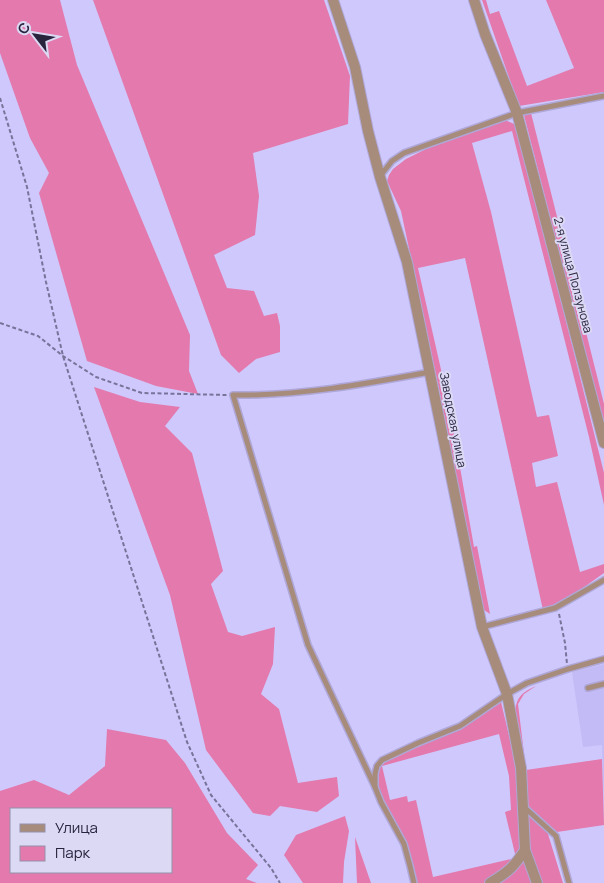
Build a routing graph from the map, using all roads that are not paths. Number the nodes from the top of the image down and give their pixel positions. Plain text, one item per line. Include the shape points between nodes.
1 (333, 0) edge
2 (474, 0) edge
3 (604, 96) edge
4 (517, 113) junction
5 (380, 176) junction
6 (430, 372) junction
7 (604, 442) edge
8 (604, 580) edge
9 (482, 627) junction
10 (604, 659) edge
11 (604, 684) edge
12 (588, 688) dead end
13 (507, 694) junction
14 (375, 787) junction
15 (523, 806) junction
16 (525, 850) junction
17 (414, 883) edge
18 (490, 883) edge
19 (537, 883) edge
20 (569, 883) edge

1 - 5 street, Заводская улица via 355,67
2 - 4 street, 2-я улица Ползунова
3 - 4 lane
4 - 5 lane via 404,153 392,161
4 - 7 street, 2-я улица Ползунова
5 - 6 street, Заводская улица via 407,262
6 - 9 street, Заводская улица
6 - 14 lane via 312,390 259,396 233,395 308,645
8 - 9 lane via 557,607
9 - 13 street, Заводская улица
10 - 13 lane via 527,683
11 - 12 lane
13 - 14 lane via 460,726 382,760 377,766
13 - 15 street, Заводская улица via 521,768
14 - 17 lane via 404,844
15 - 16 street, Заводская улица
15 - 20 lane via 556,836
16 - 18 street via 508,872
16 - 19 street, Заводская улица

